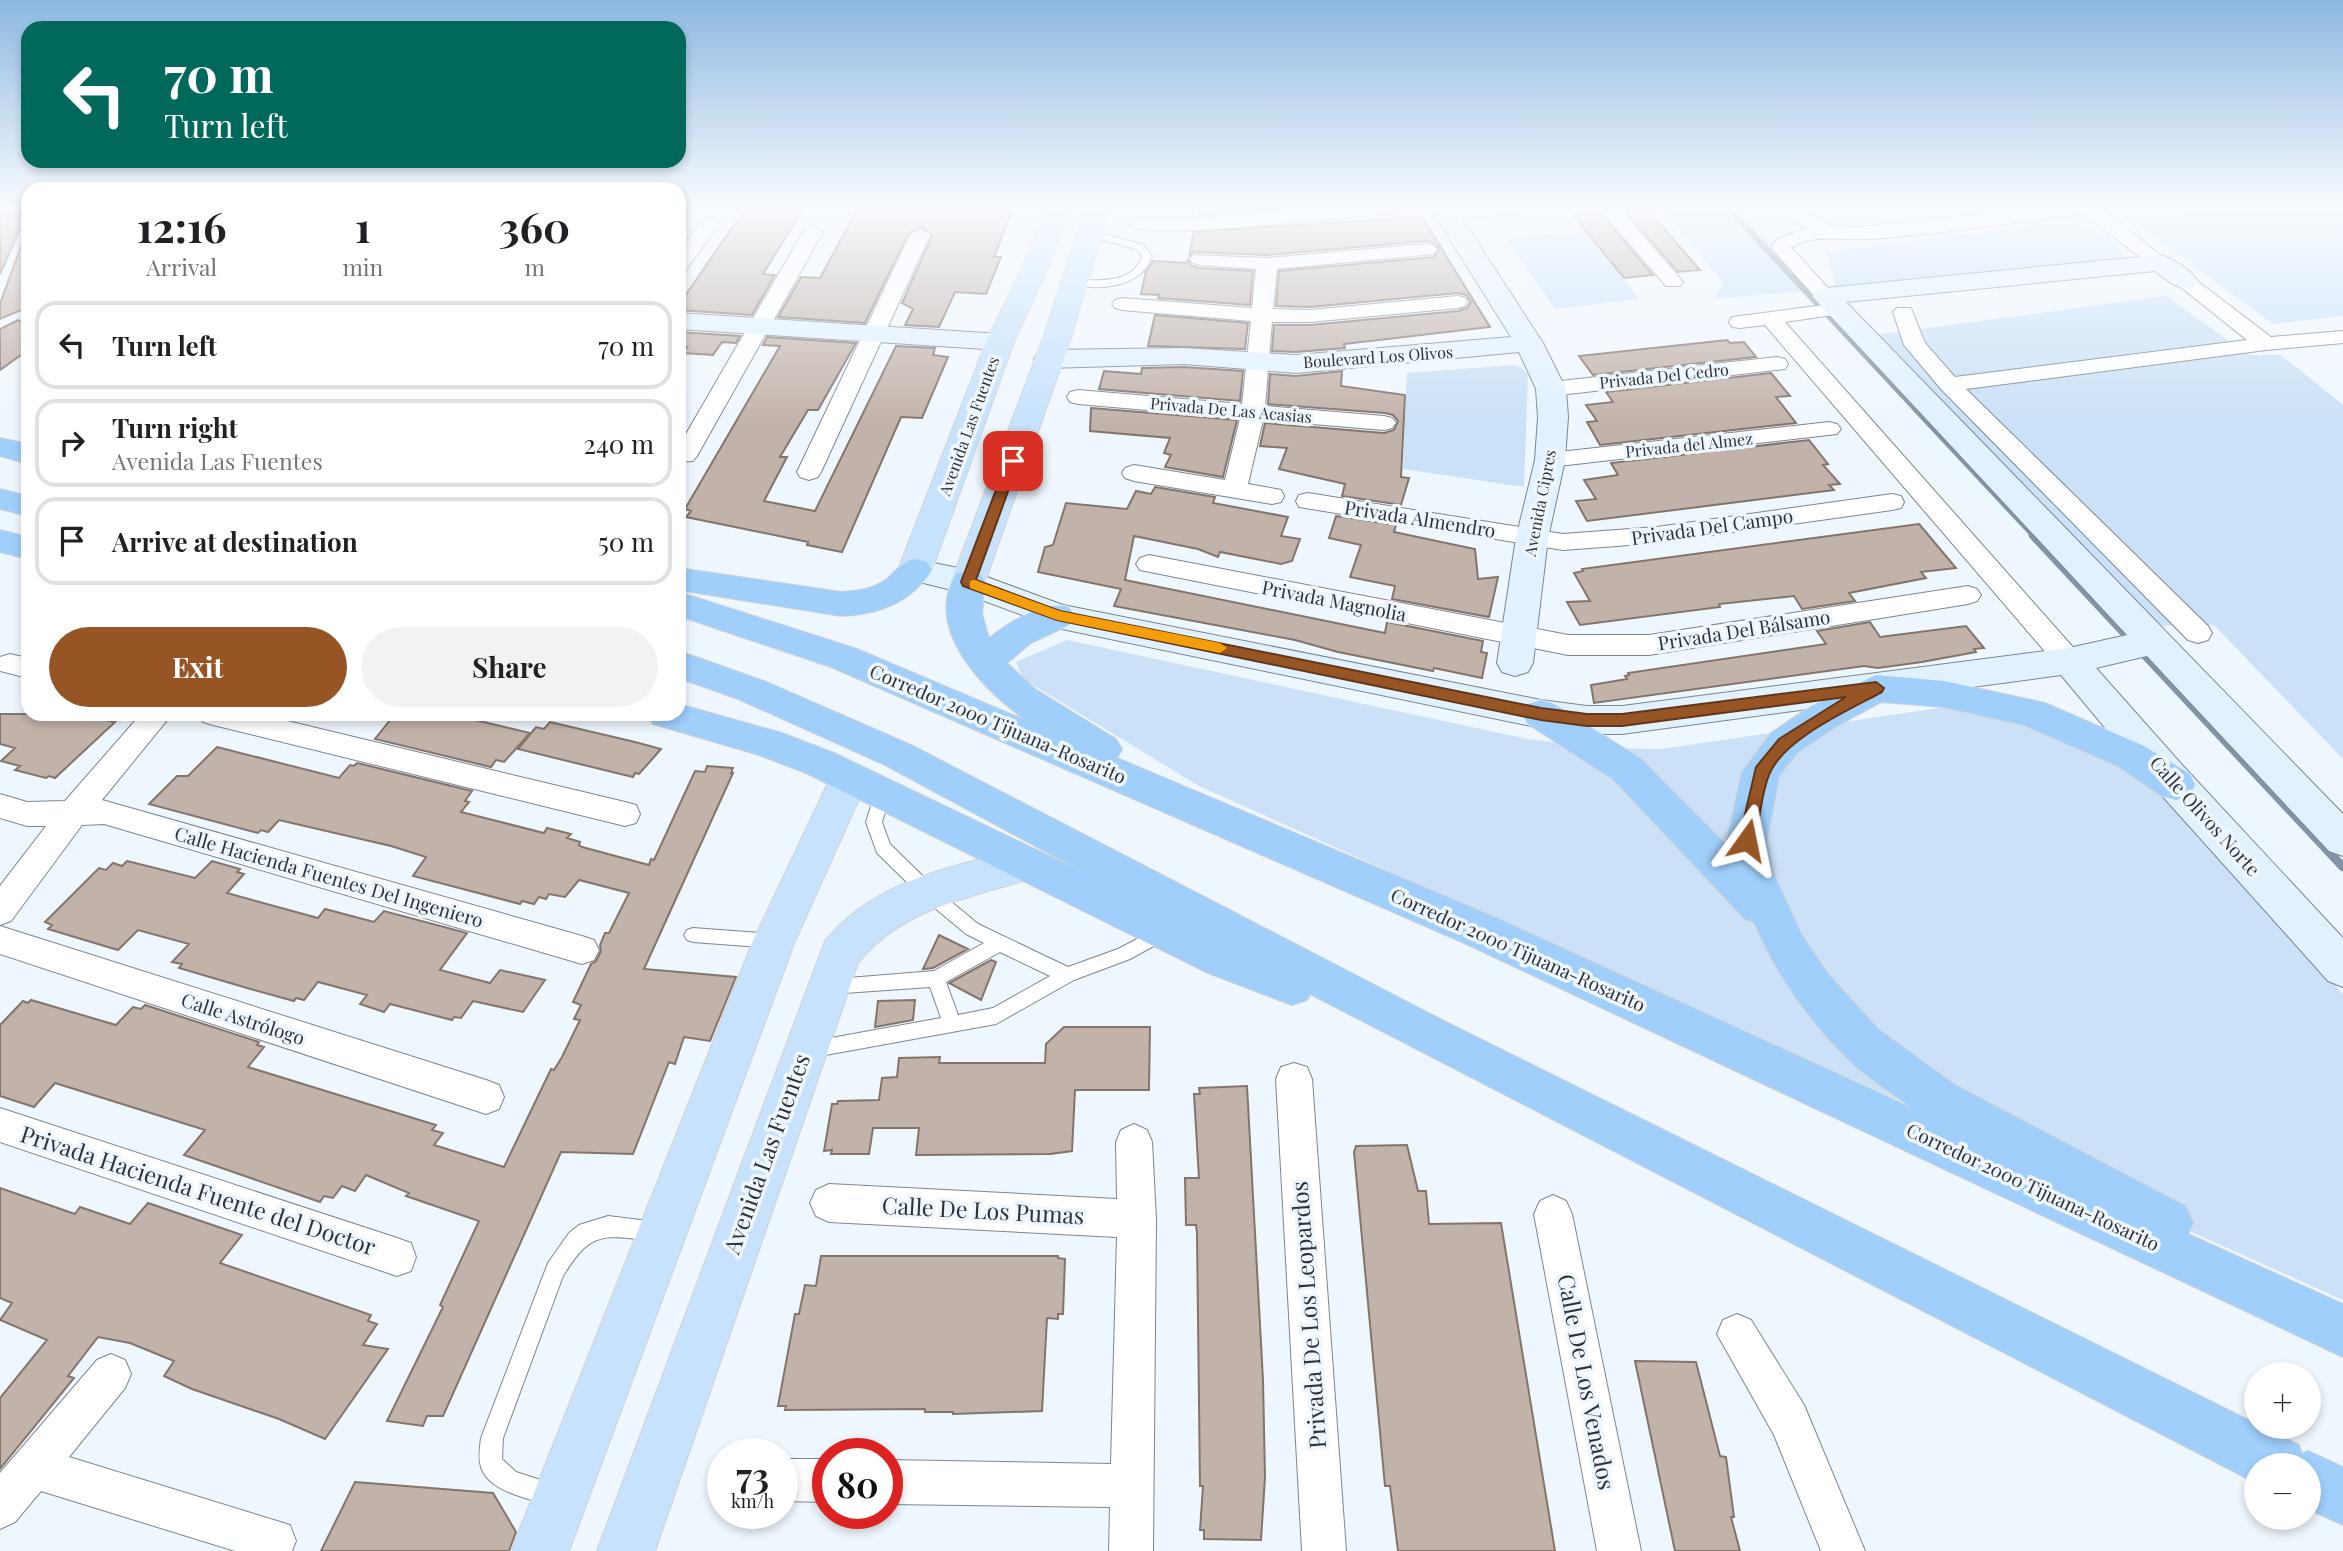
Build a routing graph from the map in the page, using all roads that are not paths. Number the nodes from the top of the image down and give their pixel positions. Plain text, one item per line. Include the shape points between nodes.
1 (786, 278) edge
2 (899, 278) edge
3 (1030, 278) edge
4 (1036, 278) edge
5 (1074, 278) edge
6 (1127, 278) edge
7 (1265, 278) edge
8 (1487, 278) edge
9 (1670, 278) edge
10 (1808, 278) edge
11 (2051, 278) edge
12 (2181, 278) edge
13 (2185, 281) junction
14 (1673, 282) dead end
15 (1073, 283) junction
16 (1458, 302) dead end
17 (1122, 304) dead end
18 (1835, 309) junction
19 (1904, 312) junction
20 (1261, 316) junction
21 (1778, 317) junction
22 (686, 322) edge
23 (1740, 322) dead end
24 (758, 328) junction
25 (873, 334) junction
26 (2343, 337) edge
27 (1000, 342) junction
28 (1529, 343) junction
29 (2266, 344) junction
30 (1046, 349) junction
31 (1258, 360) junction
32 (1777, 364) dead end
33 (1949, 384) junction
34 (1551, 389) junction
35 (1078, 397) dead end
36 (1253, 413) junction
37 (1384, 423) dead end
38 (1829, 429) dead end
39 (0, 447) edge
40 (962, 448) junction
41 (21, 452) edge
42 (686, 454) edge
43 (1550, 460) junction
44 (809, 472) dead end
45 (1134, 473) dead end
46 (1235, 489) junction
47 (1272, 496) dead end
48 (0, 499) edge
49 (1308, 501) dead end
50 (1892, 502) dead end
51 (21, 504) edge
52 (1532, 538) junction
53 (0, 541) edge
54 (21, 546) edge
55 (1149, 564) dead end
56 (915, 570) junction
57 (686, 580) edge
58 (968, 582) junction
59 (1968, 595) dead end
60 (686, 606) edge
61 (1057, 615) junction
62 (2149, 644) junction
63 (1517, 650) junction
64 (2082, 659) junction
65 (986, 663) junction
66 (686, 667) edge
67 (1876, 688) junction
68 (1541, 714) junction
69 (686, 720) edge
70 (152, 721) edge
71 (242, 721) edge
72 (2176, 785) junction
73 (866, 786) junction
74 (0, 806) edge
75 (1200, 811) junction
76 (74, 812) junction
77 (625, 814) dead end
78 (2343, 839) edge
79 (1024, 864) junction
80 (929, 894) junction
81 (0, 911) edge
82 (1773, 922) junction
83 (1164, 932) junction
84 (692, 935) dead end
85 (0, 940) edge
86 (774, 941) junction
87 (1000, 943) junction
88 (582, 950) dead end
89 (2343, 968) edge
90 (1068, 975) junction
91 (936, 979) junction
92 (827, 986) junction
93 (953, 1026) junction
94 (1430, 1036) junction
95 (804, 1051) junction
96 (1294, 1079) dead end
97 (486, 1097) dead end
98 (0, 1125) edge
99 (1134, 1142) dead end
100 (829, 1203) dead end
101 (1553, 1214) dead end
102 (1137, 1219) junction
103 (660, 1233) junction
104 (397, 1257) dead end
105 (2343, 1317) edge
106 (2343, 1331) edge
107 (1737, 1334) dead end
108 (111, 1374) dead end
109 (2255, 1453) edge
110 (32, 1467) junction
111 (903, 1482) edge
112 (1132, 1486) junction
113 (2321, 1486) edge
114 (560, 1497) junction
115 (2343, 1497) edge
116 (0, 1507) edge
117 (274, 1541) dead end
118 (540, 1551) edge
119 (626, 1551) edge
120 (1131, 1551) edge
121 (1324, 1551) edge
122 (1619, 1551) edge
123 (1843, 1551) edge

1 - 24 street
2 - 25 street
3 - 27 main road, Avenida Las Fuentes
4 - 30 main road via 1037,323 1032,343
5 - 15 main road
6 - 15 lane
7 - 20 street
8 - 28 street, Avenida Cipres
9 - 14 street
10 - 18 street
11 - 18 street
12 - 13 street
13 - 19 street
13 - 29 street
15 - 30 main road
16 - 20 street
17 - 20 street
18 - 19 street
18 - 21 street
18 - 62 street
19 - 33 street via 1915,345
20 - 31 street
21 - 23 street
21 - 64 street
22 - 24 street
24 - 25 street
24 - 42 street
25 - 27 street
25 - 44 street
26 - 29 street
27 - 40 main road, Avenida Las Fuentes
28 - 31 street, Boulevard Los Olivos via 1345,362
28 - 34 street, Avenida Cipres
29 - 33 street
30 - 31 street, Boulevard Los Olivos
30 - 40 main road
30 - 58 main road
31 - 36 street
32 - 34 street, Privada Del Cedro
33 - 62 street via 2198,633
34 - 43 street, Avenida Cipres
35 - 36 street, Privada De Las Acasias
36 - 37 street, Privada De Las Acasias
36 - 46 street
38 - 43 street, Privada del Almez
39 - 41 highway
40 - 56 main road, Avenida Las Fuentes
43 - 52 street, Avenida Cipres
45 - 46 street
46 - 47 street
48 - 51 highway
49 - 52 street, Privada Almendro
50 - 52 street, Privada Del Campo via 1606,541
52 - 63 street, Avenida Cipres
53 - 54 highway
55 - 63 street, Privada Magnolia
56 - 57 highway via 888,596 863,604
56 - 58 street
58 - 61 street
58 - 65 highway via 966,624
59 - 63 street, Privada Del Bálsamo via 1649,645
60 - 75 highway, Corredor 2000 Tijuana-Rosarito via 844,658
61 - 65 highway via 1004,643
61 - 68 street
62 - 64 street
62 - 78 street
64 - 67 street
64 - 72 street, Calle Olivos Norte
65 - 75 highway via 1021,697
66 - 94 highway via 898,755
67 - 68 street via 1622,720
67 - 72 highway via 1944,694 2032,713 2131,756
67 - 82 highway via 1784,743 1761,772 1747,840 1752,870
68 - 82 highway via 1627,769
69 - 73 highway via 769,743
70 - 76 street
71 - 77 street
72 - 89 street, Calle Olivos Norte
73 - 79 highway
73 - 80 lane via 883,848
73 - 86 main road
74 - 76 street, Calle Hacienda Fuentes Del Ingeniero via 27,814
75 - 106 highway, Corredor 2000 Tijuana-Rosarito via 1479,930
76 - 81 street
76 - 88 street, Calle Hacienda Fuentes Del Ingeniero via 104,812
79 - 80 main road, Avenida Las Fuentes
79 - 83 highway
80 - 87 lane via 972,929
80 - 92 main road, Avenida Las Fuentes via 876,917 856,934 840,954
82 - 105 highway via 1832,1011 1862,1043 1939,1100
83 - 90 lane via 1124,954
83 - 94 highway via 1223,960
84 - 86 lane
85 - 97 street, Calle Astrólogo
86 - 103 main road
87 - 90 lane
87 - 91 lane
90 - 93 lane via 996,1016
91 - 92 lane
91 - 93 lane
92 - 95 main road, Avenida Las Fuentes
93 - 95 lane
94 - 109 highway
95 - 119 main road, Avenida Las Fuentes
96 - 121 street, Privada De Los Leopardos
98 - 104 street, Privada Hacienda Fuente del Doctor
99 - 102 street
100 - 102 street, Calle De Los Pumas
101 - 122 street, Calle De Los Venados
102 - 112 street
103 - 114 main road
103 - 114 lane via 614,1225 588,1230 569,1244 540,1308 492,1438 491,1464 509,1481
107 - 123 street via 1789,1420
108 - 110 street
110 - 116 street
110 - 117 street
111 - 112 street
112 - 120 street
113 - 115 highway
114 - 118 main road

